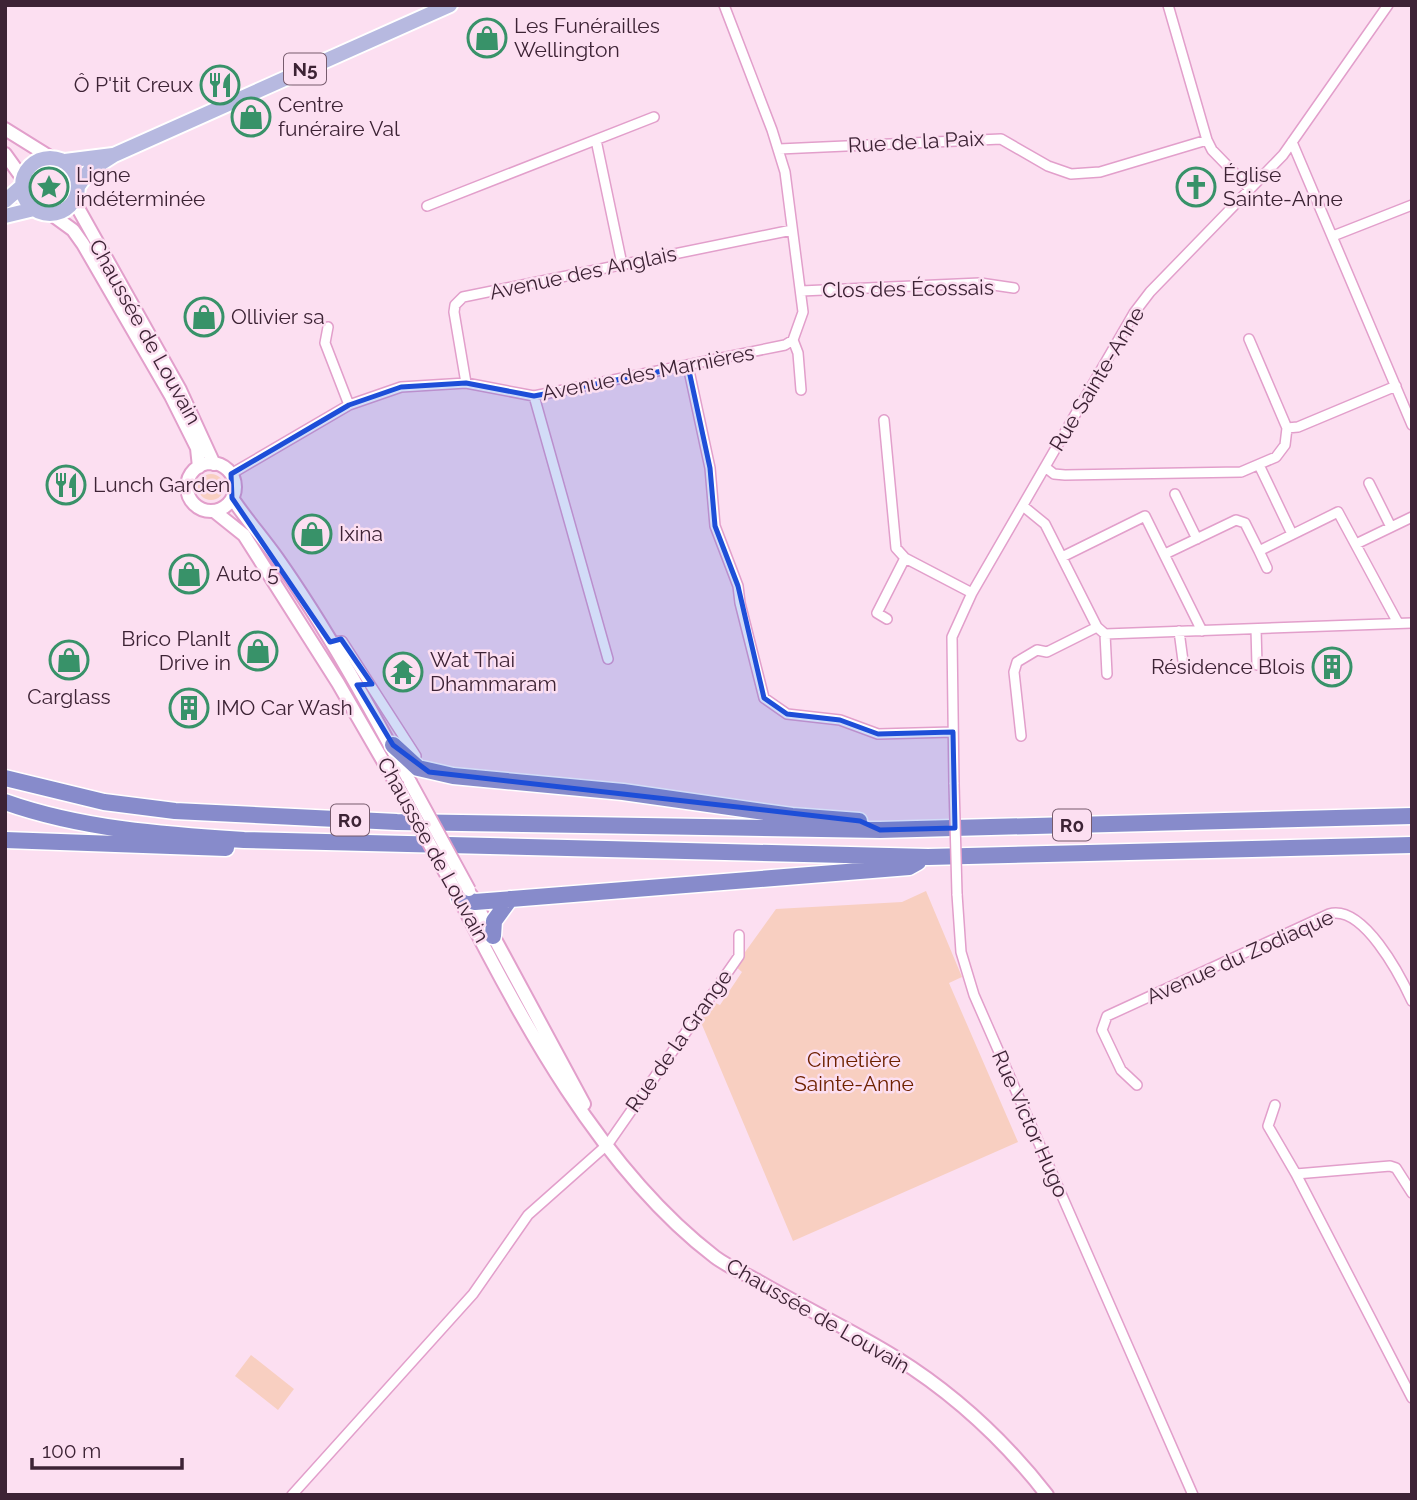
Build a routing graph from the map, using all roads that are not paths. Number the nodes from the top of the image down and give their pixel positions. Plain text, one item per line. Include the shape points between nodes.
1 (450, 5) edge
2 (724, 5) edge
3 (1168, 5) edge
4 (1388, 5) edge
5 (654, 117) dead end
6 (5, 129) edge
7 (596, 140) junction
8 (1207, 140) junction
9 (1292, 142) junction
10 (779, 149) junction
11 (5, 154) edge
12 (114, 155) junction
13 (57, 159) junction
14 (22, 183) junction
15 (79, 185) junction
16 (1250, 189) junction
17 (5, 201) edge
18 (74, 201) junction
19 (1412, 205) edge
20 (426, 206) dead end
21 (34, 209) junction
22 (51, 214) junction
23 (5, 216) edge
24 (792, 230) junction
25 (1333, 236) junction
26 (622, 264) junction
27 (1014, 288) dead end
28 (801, 291) junction
29 (328, 327) dead end
30 (1249, 339) dead end
31 (793, 340) junction
32 (688, 366) junction
33 (466, 383) junction
34 (1395, 386) junction
35 (801, 390) dead end
36 (1412, 391) edge
37 (534, 396) junction
38 (1400, 397) junction
39 (349, 405) junction
40 (884, 420) dead end
41 (1412, 425) edge
42 (1287, 428) junction
43 (214, 464) junction
44 (1259, 465) junction
45 (199, 467) junction
46 (1045, 467) junction
47 (231, 474) junction
48 (1369, 483) dead end
49 (1175, 494) dead end
50 (232, 498) junction
51 (1023, 506) junction
52 (215, 511) junction
53 (1412, 517) edge
54 (1391, 527) junction
55 (1292, 534) junction
56 (1197, 539) junction
57 (1356, 544) junction
58 (1259, 551) junction
59 (1165, 554) junction
60 (1062, 557) junction
61 (905, 558) junction
62 (1267, 568) dead end
63 (268, 572) junction
64 (971, 593) junction
65 (309, 608) junction
66 (887, 619) dead end
67 (1412, 622) edge
68 (1398, 623) junction
69 (1097, 627) junction
70 (1256, 629) junction
71 (1179, 631) junction
72 (1202, 631) junction
73 (1105, 634) junction
74 (330, 642) junction
75 (608, 659) dead end
76 (1183, 661) dead end
77 (1258, 664) dead end
78 (1107, 674) dead end
79 (338, 683) junction
80 (372, 684) junction
81 (357, 685) junction
82 (953, 732) junction
83 (1021, 736) dead end
84 (393, 745) junction
85 (416, 756) dead end
86 (5, 778) edge
87 (403, 783) junction
88 (5, 802) edge
89 (1412, 816) edge
90 (880, 830) junction
91 (5, 840) edge
92 (243, 841) junction
93 (1412, 845) edge
94 (928, 857) junction
95 (464, 895) junction
96 (510, 899) junction
97 (739, 935) dead end
98 (494, 936) junction
99 (1412, 1001) edge
100 (1137, 1085) dead end
101 (1275, 1105) dead end
102 (597, 1129) junction
103 (608, 1144) junction
104 (1296, 1174) junction
105 (1412, 1194) edge
106 (1412, 1398) edge
107 (292, 1495) edge
108 (1047, 1495) edge
109 (1193, 1495) edge

1 - 12 main road, N5
2 - 10 street
3 - 8 street
4 - 9 street, Rue Sainte-Anne
5 - 7 street
6 - 13 main road
7 - 20 street
7 - 26 street
8 - 10 street, Rue de la Paix via 1100,172 1071,174 1001,139
8 - 16 street
9 - 16 street, Rue Sainte-Anne
9 - 25 street
10 - 24 street
11 - 14 main road
12 - 13 main road, N5
12 - 15 main road, N5
13 - 14 main road via 31,165
13 - 15 main road via 72,167
14 - 17 main road
14 - 21 main road via 27,203
15 - 18 main road, N5
16 - 46 street, Rue Sainte-Anne via 1134,313
18 - 22 main road via 60,213
18 - 43 main road, Chaussée de Louvain via 186,401
19 - 25 street
21 - 22 main road
21 - 23 main road
22 - 45 main road, Chaussée de Louvain via 65,222 83,244 171,396 197,447
24 - 26 street, Avenue des Anglais
24 - 28 street
25 - 34 street
26 - 33 street, Avenue des Anglais via 458,300 454,312
27 - 28 street, Clos des Écossais via 980,284
28 - 31 street via 801,323
29 - 39 street via 325,343
30 - 42 street
31 - 32 street, Avenue des Marnières
31 - 35 street
32 - 37 street, Avenue des Marnières
32 - 82 street via 710,468 715,526 738,586 764,698 787,714 840,720 878,734
33 - 37 street, Avenue des Marnières
33 - 39 street, Avenue des Marnières via 410,385
34 - 38 street
34 - 42 street
36 - 38 street
37 - 75 street
38 - 41 street
39 - 47 street, Avenue des Marnières
40 - 61 street via 896,548
42 - 44 street via 1282,452
43 - 45 main road
43 - 47 main road
44 - 46 street via 1241,471 1135,475 1054,474
44 - 55 street
45 - 52 main road via 188,481 188,495 201,509
46 - 51 street, Rue Sainte-Anne
47 - 50 main road
48 - 54 street
49 - 56 street
50 - 52 main road
50 - 65 main road, Chaussée de Louvain
51 - 60 street via 1040,516
51 - 64 street, Rue Sainte-Anne
52 - 63 main road, Chaussée de Louvain via 242,532
53 - 54 street
54 - 57 street
55 - 57 street via 1338,512
55 - 58 street
56 - 58 street via 1241,520
56 - 59 street
57 - 68 street
58 - 62 street
59 - 60 street via 1145,516
59 - 72 street
60 - 69 street
61 - 64 street
61 - 66 street via 877,613
63 - 65 main road, Chaussée de Louvain via 282,583 299,610 305,613
63 - 79 main road, Chaussée de Louvain
64 - 82 street, Rue Sainte-Anne via 952,637
65 - 74 main road, Chaussée de Louvain
67 - 68 street
68 - 70 street
69 - 73 street
69 - 83 street via 1017,662 1014,672
70 - 72 street
70 - 77 street
71 - 72 street
71 - 73 street
71 - 76 street
73 - 78 street
74 - 80 street via 342,642
74 - 81 main road, Chaussée de Louvain
79 - 81 street
79 - 87 main road, Chaussée de Louvain
80 - 81 street
80 - 85 street
81 - 84 main road, Chaussée de Louvain
82 - 109 street, Rue Victor Hugo, bridge via 961,952 974,995
84 - 87 main road, Chaussée de Louvain
84 - 90 highway via 418,768 453,776 860,821
86 - 90 highway, R0 via 104,802 229,815
87 - 95 main road, Chaussée de Louvain, bridge
88 - 92 highway, R0 via 94,825
89 - 90 highway, R0
91 - 92 highway via 223,849
92 - 94 highway, R0
93 - 94 highway, R0
94 - 96 highway via 909,867
95 - 96 highway
95 - 98 main road, Chaussée de Louvain
95 - 102 main road, Chaussée de Louvain via 563,1086
96 - 98 highway via 496,918
97 - 103 street, Rue de la Grange via 738,956
98 - 102 main road, Chaussée de Louvain
99 - 100 street, Avenue du Zodiaque via 1388,953 1338,911 1107,1016 1102,1030 1121,1070
101 - 104 street via 1268,1126
102 - 103 main road, Chaussée de Louvain
103 - 107 street, Rue de la Grange via 528,1215 473,1294
103 - 108 main road, Chaussée de Louvain via 674,1220 716,1258 895,1356 944,1391 988,1429
104 - 105 street via 1391,1166
104 - 106 street

